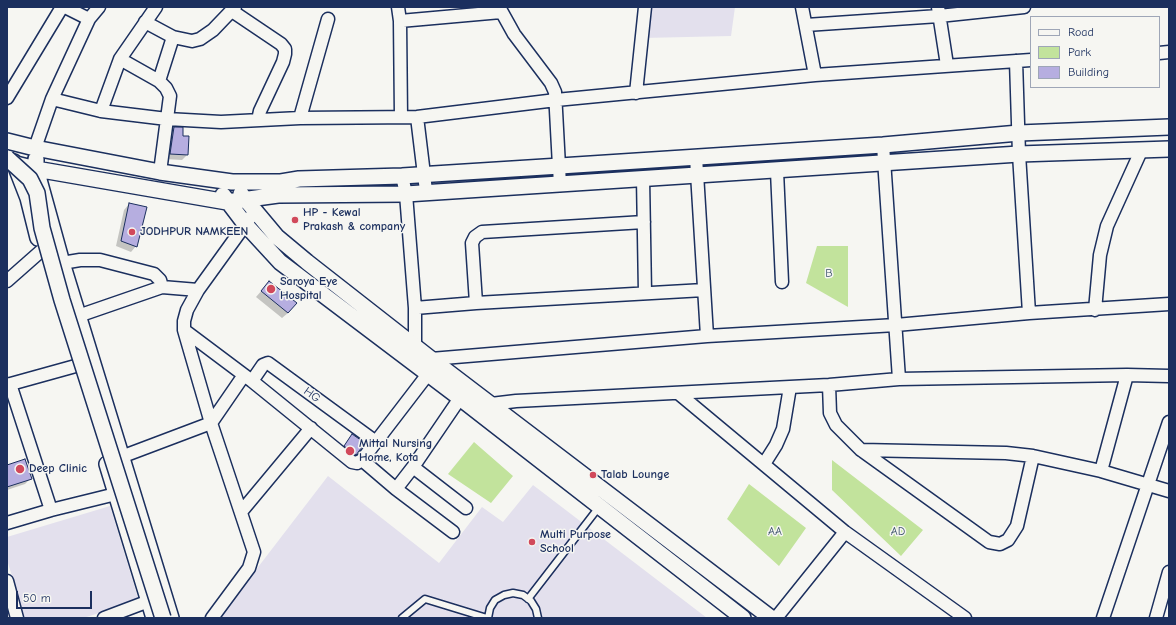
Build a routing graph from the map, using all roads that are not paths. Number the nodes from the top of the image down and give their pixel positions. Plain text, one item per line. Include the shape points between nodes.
1 (62, 7) edge
2 (65, 7) edge
3 (99, 7) edge
4 (156, 7) edge
5 (398, 7) edge
6 (645, 7) edge
7 (802, 7) edge
8 (1024, 7) edge
9 (233, 9) edge
10 (500, 10) edge
11 (938, 11) edge
12 (328, 19) dead end
13 (89, 20) junction
14 (145, 22) junction
15 (400, 22) junction
16 (806, 25) junction
17 (173, 37) junction
18 (120, 59) junction
19 (1030, 60) edge
20 (1016, 61) junction
21 (947, 65) junction
22 (815, 74) junction
23 (159, 81) junction
24 (636, 93) junction
25 (7, 98) edge
26 (52, 99) junction
27 (556, 100) junction
28 (101, 111) junction
29 (401, 117) junction
30 (417, 117) junction
31 (300, 118) junction
32 (167, 119) junction
33 (258, 120) junction
34 (1169, 127) edge
35 (1019, 133) junction
36 (10, 142) edge
37 (883, 145) junction
38 (35, 148) junction
39 (1169, 149) edge
40 (1141, 151) junction
41 (1019, 154) junction
42 (696, 157) junction
43 (9, 161) edge
44 (885, 162) junction
45 (560, 166) junction
46 (36, 169) junction
47 (777, 171) junction
48 (160, 172) junction
49 (425, 174) junction
50 (697, 175) junction
51 (402, 176) junction
52 (643, 178) junction
53 (215, 180) junction
54 (232, 182) junction
55 (560, 184) junction
56 (426, 191) junction
57 (406, 194) junction
58 (245, 200) junction
59 (227, 202) junction
60 (255, 211) junction
61 (644, 222) junction
62 (245, 224) junction
63 (57, 241) junction
64 (41, 251) junction
65 (62, 263) junction
66 (7, 281) edge
67 (782, 282) dead end
68 (162, 287) junction
69 (198, 290) junction
70 (704, 290) junction
71 (645, 293) junction
72 (476, 303) junction
73 (1169, 304) edge
74 (416, 308) junction
75 (1095, 310) junction
76 (1029, 312) junction
77 (78, 316) junction
78 (896, 325) junction
79 (184, 330) junction
80 (706, 336) junction
81 (415, 347) junction
82 (431, 359) junction
83 (93, 361) junction
84 (76, 366) junction
85 (428, 374) junction
86 (1127, 375) junction
87 (1169, 376) edge
88 (248, 378) junction
89 (899, 379) junction
90 (9, 385) edge
91 (829, 385) junction
92 (790, 387) junction
93 (678, 393) junction
94 (460, 398) junction
95 (491, 404) junction
96 (1169, 422) edge
97 (211, 423) junction
98 (310, 428) junction
99 (376, 442) junction
100 (861, 450) junction
101 (1033, 456) junction
102 (123, 457) junction
103 (362, 460) junction
104 (106, 461) junction
105 (764, 464) junction
106 (413, 467) junction
107 (1101, 470) junction
108 (1149, 485) junction
109 (396, 489) junction
110 (131, 490) junction
111 (1169, 491) edge
112 (610, 494) junction
113 (115, 495) junction
114 (600, 507) junction
115 (466, 508) dead end
116 (51, 510) junction
117 (240, 512) junction
118 (7, 523) edge
119 (453, 532) dead end
120 (845, 532) junction
121 (1169, 572) edge
122 (7, 580) edge
123 (528, 599) junction
124 (148, 601) junction
125 (17, 618) edge
126 (104, 618) edge
127 (154, 618) edge
128 (163, 618) edge
129 (171, 618) edge
130 (212, 618) edge
131 (402, 618) edge
132 (487, 618) edge
133 (538, 618) edge
134 (743, 618) edge
135 (771, 618) edge
136 (776, 618) edge
137 (965, 618) edge
138 (1103, 618) edge
139 (1156, 618) edge

1 - 25 street
2 - 13 street
3 - 13 street
4 - 14 street
5 - 15 street
6 - 24 street
7 - 16 street
8 - 11 street
9 - 17 street via 200,39 192,41
9 - 33 street via 285,49 283,62
10 - 15 street
10 - 27 street via 514,34 551,83
11 - 16 street
11 - 21 street
12 - 31 street
13 - 26 street
14 - 17 street
14 - 18 street
15 - 29 street
16 - 22 street
17 - 23 street
18 - 23 street
18 - 28 street
19 - 20 street
20 - 21 street
20 - 35 street
21 - 22 street
22 - 24 street
23 - 32 street via 170,96
24 - 27 street
26 - 28 street
26 - 38 street
27 - 30 street
27 - 45 street
28 - 32 street
29 - 30 street
29 - 31 street
30 - 49 street
31 - 33 street
32 - 33 street via 221,122
32 - 48 street
34 - 35 street
35 - 37 street
35 - 41 street
36 - 38 street
36 - 43 street
37 - 42 street
37 - 44 street
38 - 46 street
38 - 48 street
39 - 40 street
40 - 41 street
40 - 75 street via 1107,226 1100,255
41 - 44 street
41 - 76 street
42 - 45 street
42 - 50 street
43 - 46 street
43 - 64 street via 28,198
43 - 128 street, bridge via 30,179 36,193 42,228 62,300
44 - 47 street
44 - 78 street
45 - 49 street
45 - 55 street
46 - 59 street
46 - 63 street
47 - 50 street
47 - 67 street
48 - 53 street
49 - 51 street
49 - 56 street
50 - 52 street
50 - 70 street
51 - 54 street
51 - 57 street
52 - 55 street
52 - 61 street
53 - 54 street
53 - 59 street
54 - 58 street
55 - 56 street
56 - 57 street
57 - 58 street via 297,194
57 - 74 street
58 - 59 street
58 - 60 street
59 - 62 street
60 - 62 street
60 - 81 street via 277,237
61 - 71 street
61 - 72 street via 482,232 472,243
62 - 69 street
62 - 85 street via 280,262
63 - 64 street
63 - 65 street
64 - 66 street
64 - 84 street
65 - 68 street via 100,260 154,274
65 - 77 street
68 - 69 street
68 - 77 street
69 - 79 street via 187,310
70 - 71 street
70 - 80 street
71 - 72 street
72 - 74 street
73 - 75 street
74 - 81 street
75 - 76 street
76 - 78 street
77 - 83 street
78 - 80 street
78 - 89 street
79 - 88 street
79 - 97 street
80 - 82 street
81 - 82 street
82 - 95 street
83 - 84 street
83 - 102 street
84 - 90 street
84 - 104 street
85 - 94 street
85 - 99 street
86 - 87 street
86 - 89 street
86 - 107 street
88 - 97 street
88 - 98 street
88 - 99 street, HG via 268,363
89 - 91 street
90 - 116 street
91 - 92 street
91 - 100 street via 830,413 836,425
92 - 93 street
92 - 105 street via 783,429
93 - 95 street
93 - 105 street
94 - 106 street
94 - 114 street
95 - 112 street
96 - 108 street
97 - 102 street
97 - 117 street
98 - 103 street via 348,460 357,463
98 - 117 street
99 - 103 street
100 - 101 street via 1006,453
100 - 101 street via 989,542 1000,544 1008,540 1017,526
101 - 107 street
102 - 104 street
102 - 110 street
103 - 109 street
104 - 113 street
105 - 120 street
106 - 109 street
106 - 115 street
107 - 108 street
108 - 111 street
108 - 138 street
109 - 119 street
110 - 113 street
110 - 129 street
112 - 114 lane
112 - 135 street
113 - 116 street
113 - 124 street
114 - 123 lane
114 - 134 street
116 - 118 street
117 - 130 street via 254,552 252,560 249,568
120 - 136 street
120 - 137 street
121 - 139 street
122 - 125 street
123 - 132 lane via 513,593 504,595 495,600
123 - 133 lane via 536,609
124 - 126 street
124 - 127 street
131 - 132 lane via 425,600

